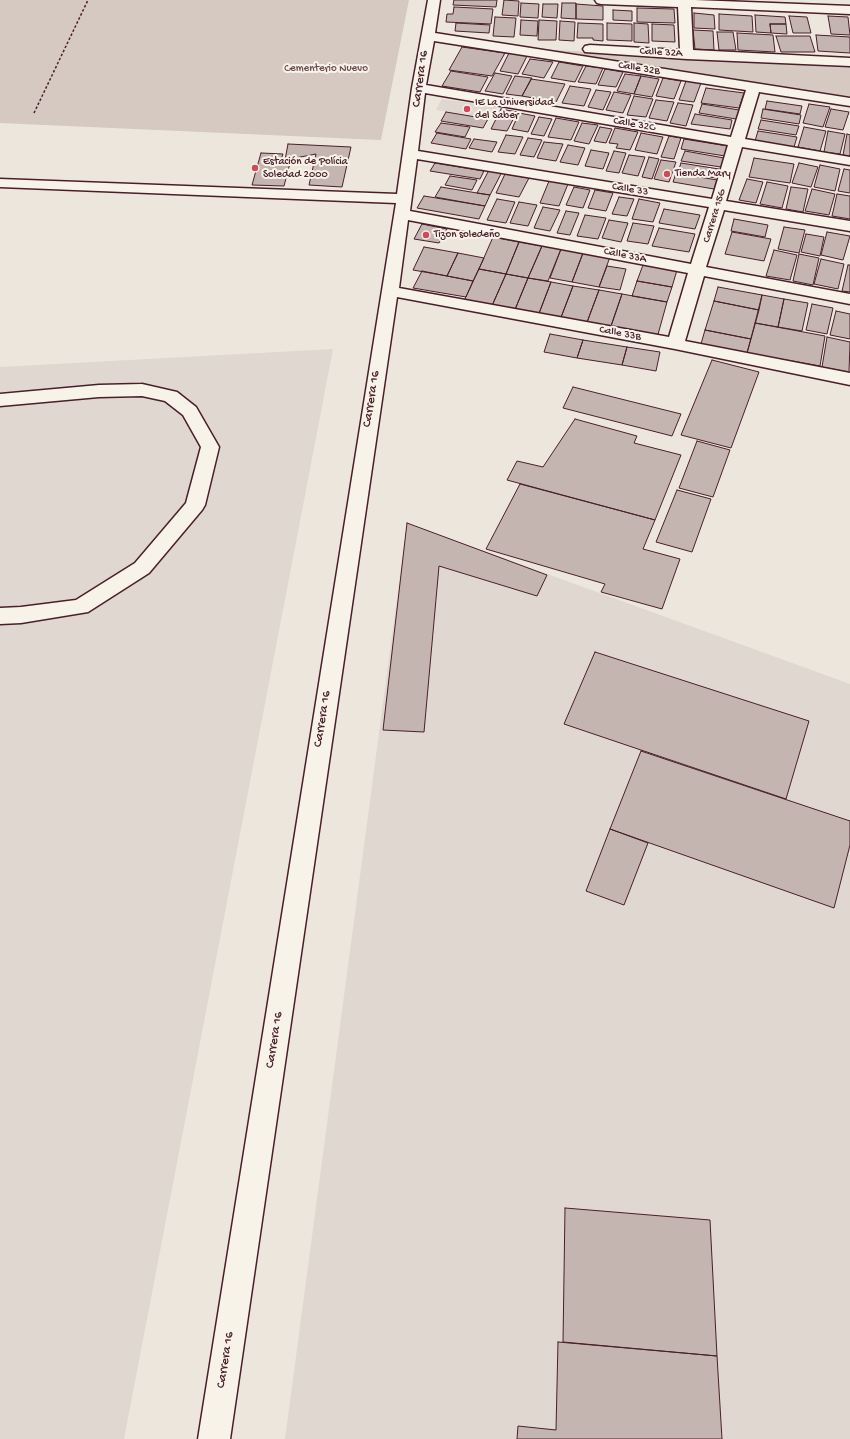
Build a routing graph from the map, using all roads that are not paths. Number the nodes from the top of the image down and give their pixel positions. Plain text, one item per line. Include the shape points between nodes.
1 (434, 0) edge
2 (601, 0) edge
3 (684, 4) junction
4 (850, 10) edge
5 (427, 36) junction
6 (471, 43) junction
7 (687, 54) junction
8 (850, 62) edge
9 (419, 88) junction
10 (753, 88) junction
11 (850, 102) edge
12 (737, 142) junction
13 (410, 154) junction
14 (850, 161) edge
15 (0, 183) edge
16 (718, 204) junction
17 (402, 207) junction
18 (850, 226) edge
19 (698, 270) junction
20 (389, 291) junction
21 (850, 299) edge
22 (674, 344) junction
23 (850, 379) edge
24 (0, 400) edge
25 (0, 616) edge
26 (214, 1439) edge

1 - 5 street, Carrera 16
2 - 3 street
3 - 4 street
3 - 7 street
5 - 6 street, Calle 32B
5 - 9 street, Carrera 16
6 - 7 street, Calle 32A
6 - 10 street, Calle 32B
7 - 8 street, Calle 32A
9 - 12 street, Calle 32C
9 - 13 street, Carrera 16
10 - 11 street, Calle 32B
10 - 12 street, Carrera 15G
12 - 14 street, Calle 32C
12 - 16 street, Carrera 15G
13 - 16 street, Calle 33
13 - 17 street, Carrera 16
15 - 17 street, Calle 33A
16 - 18 street, Calle 33
16 - 19 street, Carrera 15G
17 - 19 street, Calle 33A
17 - 20 street, Carrera 16
19 - 21 street, Calle 33A
19 - 22 street, Carrera 15G
20 - 22 street, Calle 33B
20 - 26 street, Carrera 16
22 - 23 street, Calle 33B
24 - 25 street via 142,390 171,396 190,411 210,447 195,505 142,568 81,607

